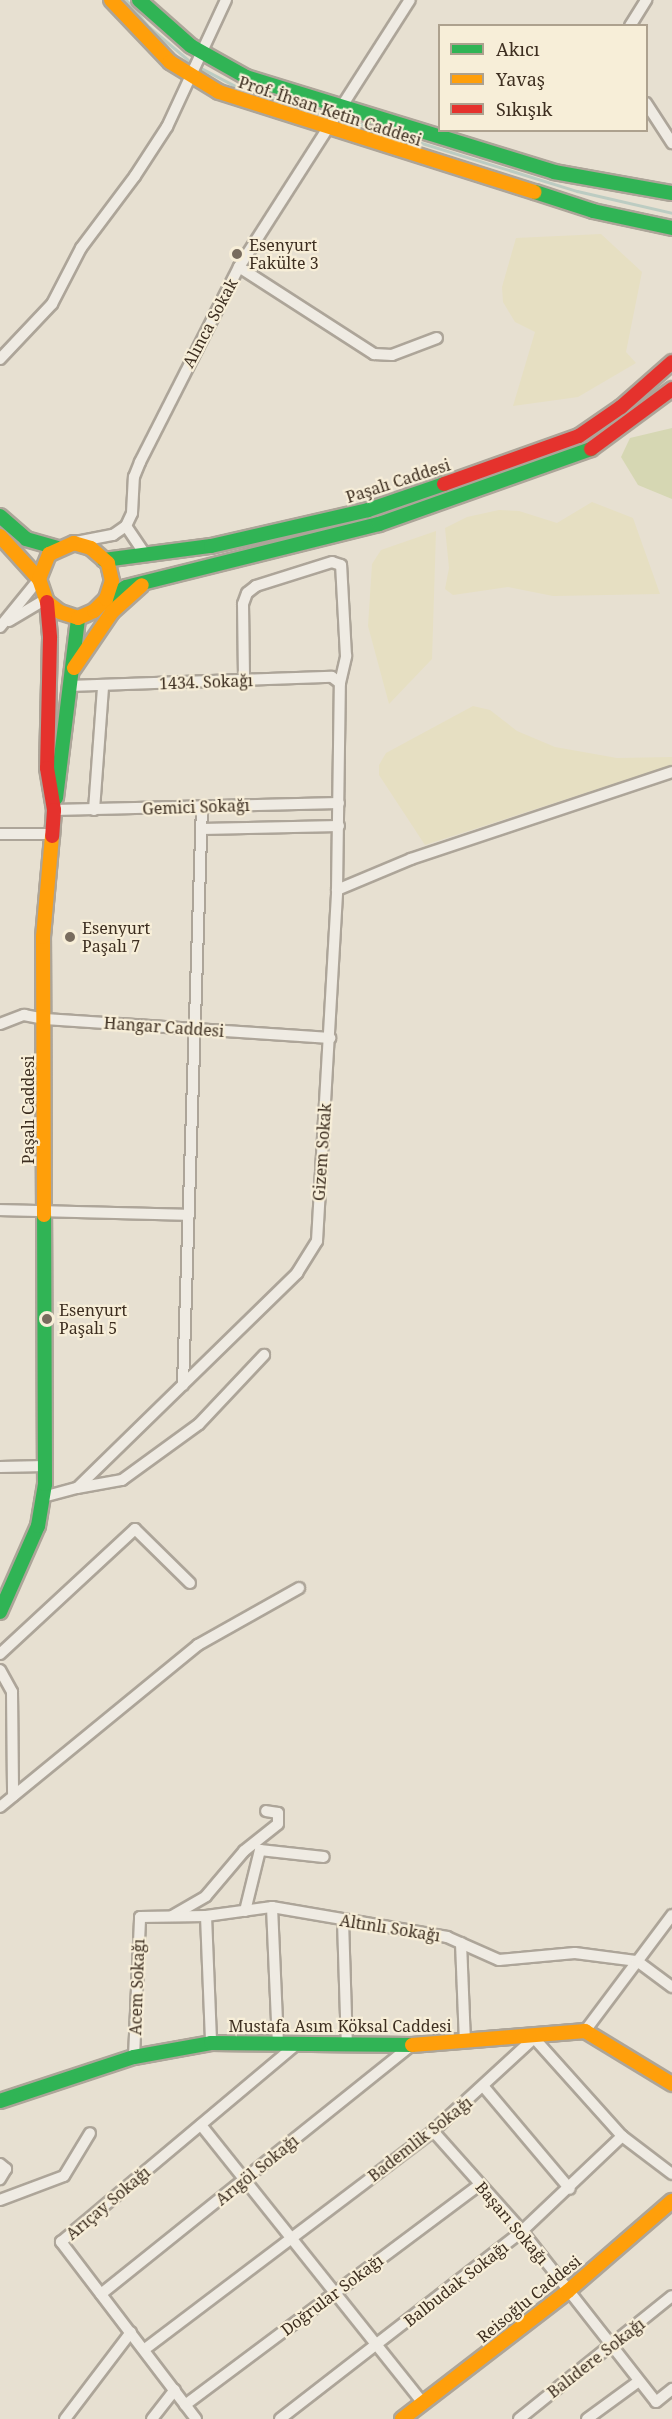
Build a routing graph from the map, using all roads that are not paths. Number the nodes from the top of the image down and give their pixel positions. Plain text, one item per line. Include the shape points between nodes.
1 (111, 0) edge
2 (139, 0) edge
3 (226, 0) edge
4 (410, 0) edge
5 (646, 0) edge
6 (631, 24) edge
7 (200, 51) junction
8 (189, 74) junction
9 (648, 105) edge
10 (340, 107) junction
11 (669, 126) edge
12 (327, 129) junction
13 (672, 143) edge
14 (672, 193) edge
15 (672, 228) edge
16 (239, 267) junction
17 (437, 338) dead end
18 (0, 359) edge
19 (672, 362) edge
20 (672, 389) edge
21 (0, 516) edge
22 (126, 526) junction
23 (0, 536) edge
24 (74, 543) junction
25 (57, 548) junction
26 (146, 556) junction
27 (104, 560) junction
28 (39, 579) junction
29 (145, 582) junction
30 (106, 599) junction
31 (47, 600) junction
32 (78, 618) junction
33 (1, 627) edge
34 (70, 680) junction
35 (244, 680) junction
36 (340, 683) junction
37 (103, 686) junction
38 (672, 772) edge
39 (339, 803) junction
40 (202, 807) junction
41 (54, 810) junction
42 (94, 810) junction
43 (339, 826) junction
44 (202, 829) junction
45 (0, 834) edge
46 (54, 834) junction
47 (337, 890) junction
48 (45, 1020) junction
49 (0, 1024) edge
50 (197, 1029) junction
51 (330, 1038) junction
52 (0, 1209) edge
53 (45, 1210) junction
54 (189, 1215) junction
55 (264, 1355) dead end
56 (183, 1385) junction
57 (46, 1466) junction
58 (0, 1467) edge
59 (77, 1488) junction
60 (43, 1497) junction
61 (190, 1583) dead end
62 (299, 1588) dead end
63 (0, 1612) edge
64 (0, 1654) edge
65 (0, 1670) edge
66 (13, 1796) junction
67 (0, 1807) edge
68 (266, 1811) dead end
69 (324, 1857) dead end
70 (272, 1907) junction
71 (245, 1911) junction
72 (672, 1915) edge
73 (207, 1916) junction
74 (140, 1917) joint
75 (170, 1917) junction
76 (343, 1921) junction
77 (461, 1943) junction
78 (637, 1961) junction
79 (672, 1987) edge
80 (585, 2031) junction
81 (534, 2038) junction
82 (465, 2042) junction
83 (211, 2043) junction
84 (278, 2044) junction
85 (297, 2044) junction
86 (347, 2045) junction
87 (412, 2045) junction
88 (134, 2057) junction
89 (672, 2084) edge
90 (484, 2087) junction
91 (0, 2101) edge
92 (201, 2125) junction
93 (434, 2131) junction
94 (90, 2133) dead end
95 (622, 2136) junction
96 (0, 2164) edge
97 (672, 2174) edge
98 (0, 2179) edge
99 (245, 2180) junction
100 (479, 2185) junction
101 (570, 2189) junction
102 (0, 2200) edge
103 (672, 2201) edge
104 (522, 2231) junction
105 (291, 2238) junction
106 (568, 2291) junction
107 (335, 2293) junction
108 (101, 2294) junction
109 (672, 2296) edge
110 (131, 2332) junction
111 (378, 2346) junction
112 (612, 2348) junction
113 (145, 2349) junction
114 (639, 2381) junction
115 (672, 2389) edge
116 (175, 2390) junction
117 (423, 2403) junction
118 (185, 2405) junction
119 (65, 2419) edge
120 (152, 2419) edge
121 (196, 2419) edge
122 (280, 2419) edge
123 (402, 2419) edge
124 (519, 2419) edge
125 (587, 2419) edge

1 - 8 street, Prof. İhsan Ketin Caddesi via 170,62
2 - 7 street, Prof. İhsan Ketin Caddesi
3 - 7 street
4 - 10 street, Alınca Sokak
5 - 6 street
7 - 8 street
7 - 10 street, Prof. İhsan Ketin Caddesi via 246,77
8 - 12 street, Prof. İhsan Ketin Caddesi via 219,92
8 - 18 street via 167,127 135,177 92,230 52,304
9 - 11 street
10 - 12 street, Alınca Sokak
10 - 14 street, Prof. İhsan Ketin Caddesi via 554,172
11 - 13 street
12 - 15 street, Prof. İhsan Ketin Caddesi via 593,211
12 - 16 street, Alınca Sokak
16 - 17 street via 374,354 392,356
16 - 22 street, Alınca Sokak via 140,462 134,477 132,513
19 - 26 street, Paşalı Caddesi via 621,407 579,436 368,510
20 - 29 street, Paşalı Caddesi via 595,448 379,524
21 - 25 street via 26,539
22 - 24 street via 113,535
22 - 26 street
23 - 28 street
24 - 25 street
24 - 27 street via 91,548
25 - 28 street via 44,562
26 - 27 street, Paşalı Caddesi
27 - 30 street via 112,581
28 - 31 street
28 - 33 street
29 - 30 street, Paşalı Caddesi via 126,587
29 - 34 street via 112,612
30 - 32 street
31 - 32 street
31 - 33 street
31 - 41 street, Paşalı Caddesi via 47,768
32 - 34 street
34 - 37 street, 1434. Sokağı
34 - 41 street
35 - 36 street, 1434. Sokağı via 332,677
35 - 36 street, Gizem Sokak via 243,604 247,593 256,586 332,562 344,571 346,656
35 - 37 street, 1434. Sokağı
36 - 39 street, Gizem Sokak
37 - 42 street
38 - 47 street via 411,858
39 - 40 street, Gemici Sokağı
39 - 43 street, Gizem Sokak
40 - 42 street, Gemici Sokağı
40 - 44 street
41 - 42 street, Gemici Sokağı
41 - 46 street, Paşalı Caddesi
43 - 44 street
43 - 47 street, Gizem Sokak
44 - 50 street
45 - 46 street
46 - 48 street, Paşalı Caddesi via 43,937
47 - 51 street, Gizem Sokak
48 - 49 street, Hangar Caddesi via 24,1015
48 - 50 street, Hangar Caddesi
48 - 53 street, Paşalı Caddesi
50 - 51 street, Hangar Caddesi
50 - 54 street
51 - 56 street, Gizem Sokak via 316,1241 309,1259
52 - 53 street
53 - 54 street
53 - 57 street, Paşalı Caddesi
54 - 56 street
55 - 59 street via 199,1424 122,1480
56 - 59 street, Gizem Sokak
57 - 58 street
57 - 60 street, Paşalı Caddesi
59 - 60 street, Gizem Sokak
60 - 63 street, Paşalı Caddesi via 38,1526
61 - 64 street via 135,1529
62 - 66 street via 198,1645
65 - 66 street via 12,1692
66 - 67 street
68 - 75 street via 278,1813 278,1824 244,1851 206,1896
69 - 71 street via 260,1850
70 - 71 street, Altınlı Sokağı
70 - 76 street, Altınlı Sokağı
70 - 84 street
71 - 73 street, Altınlı Sokağı
72 - 78 street
73 - 75 street, Altınlı Sokağı
73 - 83 street
74 - 75 street, Altınlı Sokağı
74 - 88 street, Acem Sokağı
76 - 77 street, Altınlı Sokağı via 447,1937
76 - 86 street
77 - 78 street, Altınlı Sokağı via 499,1960 575,1953
77 - 82 street
78 - 79 street
78 - 80 street
80 - 81 street, Mustafa Asım Köksal Caddesi
80 - 89 street
81 - 82 street, Mustafa Asım Köksal Caddesi
81 - 90 street, Bademlik Sokağı
81 - 95 street
82 - 87 street, Mustafa Asım Köksal Caddesi
83 - 84 street, Mustafa Asım Köksal Caddesi
83 - 88 street, Mustafa Asım Köksal Caddesi
84 - 85 street, Mustafa Asım Köksal Caddesi
85 - 86 street, Mustafa Asım Köksal Caddesi
85 - 92 street, Arıçay Sokağı
86 - 87 street, Mustafa Asım Köksal Caddesi
87 - 99 street, Arıgöl Sokağı
88 - 91 street, Mustafa Asım Köksal Caddesi
90 - 93 street, Bademlik Sokağı
90 - 101 street
92 - 99 street
92 - 108 street, Arıçay Sokağı via 61,2242
93 - 100 street, Başarı Sokağı
93 - 105 street, Bademlik Sokağı
94 - 102 street via 64,2176
95 - 97 street
95 - 101 street, Balbudak Sokağı
96 - 98 street via 6,2169
99 - 105 street
99 - 108 street, Arıgöl Sokağı
100 - 104 street, Başarı Sokağı
100 - 107 street, Doğrular Sokağı
101 - 104 street, Balbudak Sokağı
103 - 106 street, Reisoğlu Caddesi
104 - 106 street, Başarı Sokağı
104 - 111 street, Balbudak Sokağı
105 - 107 street
105 - 113 street, Bademlik Sokağı
106 - 112 street, Başarı Sokağı
106 - 117 street, Reisoğlu Caddesi
107 - 111 street
107 - 118 street, Doğrular Sokağı
108 - 110 street, Arıçay Sokağı
109 - 112 street, Balıdere Sokağı
110 - 113 street, Arıçay Sokağı
110 - 119 street
111 - 117 street
111 - 122 street, Balbudak Sokağı
112 - 114 street, Başarı Sokağı
112 - 124 street, Balıdere Sokağı
113 - 116 street, Arıçay Sokağı
114 - 115 street, Başarı Sokağı via 656,2402
114 - 125 street
116 - 118 street, Arıçay Sokağı
116 - 120 street
117 - 123 street, Reisoğlu Caddesi
118 - 121 street, Arıçay Sokağı

